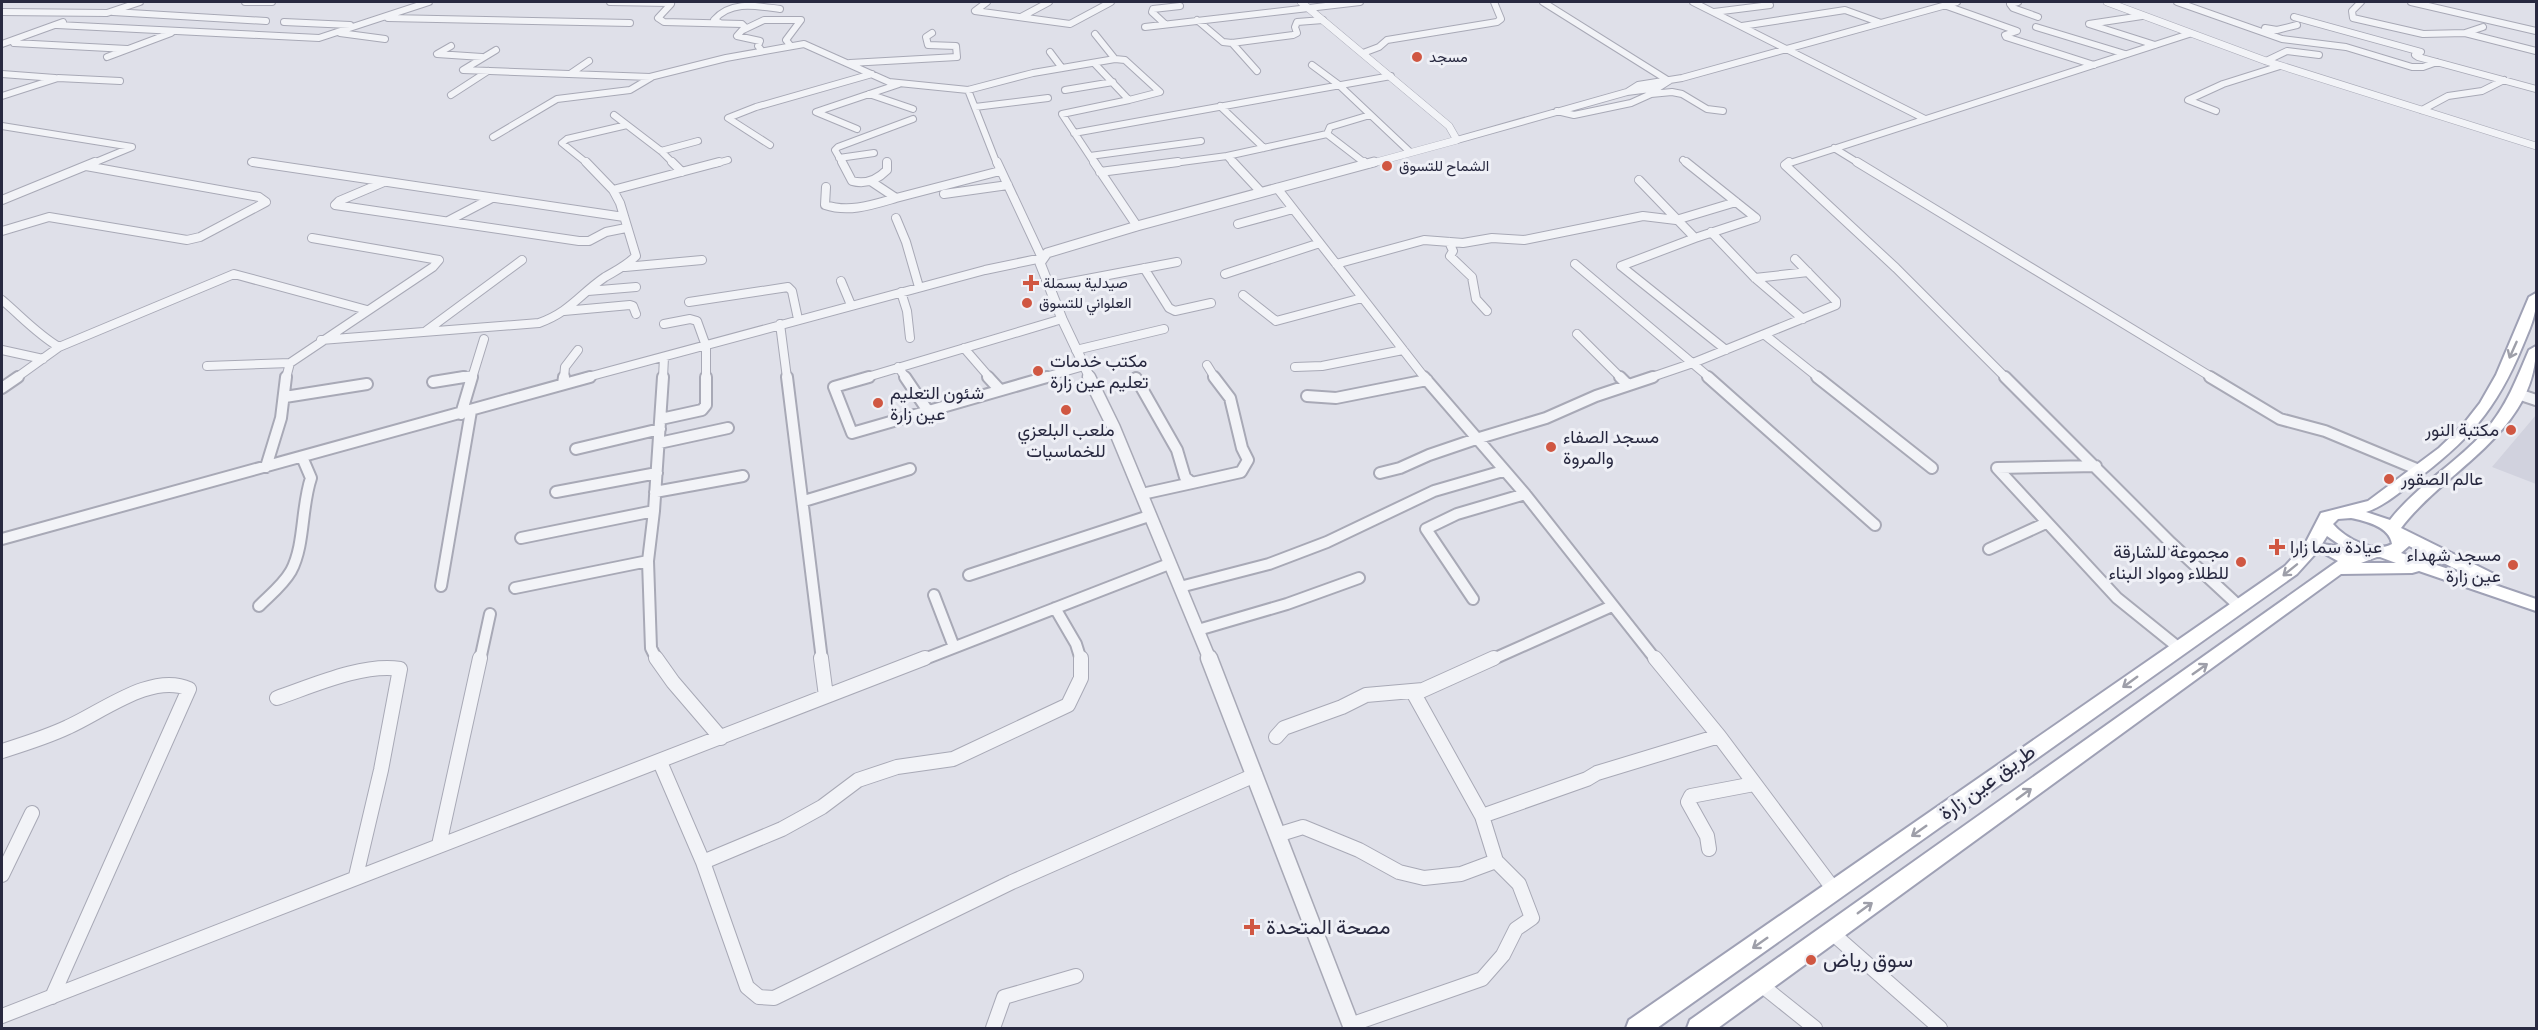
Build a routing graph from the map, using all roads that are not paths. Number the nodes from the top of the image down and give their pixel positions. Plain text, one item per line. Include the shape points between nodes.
1 (140, 2) edge
2 (245, 2) edge
3 (272, 2) edge
4 (429, 2) edge
5 (610, 2) edge
6 (987, 2) edge
7 (1049, 2) edge
8 (1112, 2) edge
9 (1301, 2) edge
10 (1360, 2) edge
11 (1494, 2) edge
12 (1542, 2) edge
13 (1693, 2) edge
14 (1957, 2) edge
15 (2018, 2) edge
16 (2107, 2) edge
17 (2177, 2) edge
18 (2361, 2) edge
19 (2411, 2) edge
20 (1178, 4) edge
21 (1770, 5) dead end
22 (1944, 5) junction
23 (1308, 8) junction
24 (780, 9) dead end
25 (2, 12) edge
26 (113, 12) junction
27 (1714, 12) junction
28 (89, 13) junction
29 (2142, 16) junction
30 (381, 17) junction
31 (1021, 17) junction
32 (2038, 17) dead end
33 (2294, 17) dead end
34 (1195, 20) junction
35 (1323, 20) junction
36 (266, 21) dead end
37 (284, 22) dead end
38 (630, 23) dead end
39 (720, 23) junction
40 (1881, 23) junction
41 (317, 24) junction
42 (1165, 24) junction
43 (57, 25) junction
44 (2297, 25) dead end
45 (355, 26) junction
46 (1741, 26) junction
47 (2244, 26) junction
48 (1145, 27) dead end
49 (2036, 27) dead end
50 (2483, 27) dead end
51 (303, 30) dead end
52 (743, 30) junction
53 (174, 31) junction
54 (2536, 31) edge
55 (337, 32) junction
56 (932, 33) dead end
57 (2465, 33) junction
58 (1095, 34) dead end
59 (2189, 34) junction
60 (385, 39) dead end
61 (2348, 40) dead end
62 (14, 43) dead end
63 (1232, 43) junction
64 (2, 44) edge
65 (790, 45) junction
66 (2156, 45) junction
67 (2336, 45) junction
68 (451, 46) dead end
69 (127, 49) junction
70 (1786, 49) junction
71 (496, 50) dead end
72 (762, 51) junction
73 (2536, 51) edge
74 (1050, 52) dead end
75 (1363, 54) junction
76 (2126, 54) junction
77 (2319, 55) dead end
78 (106, 57) dead end
79 (482, 57) junction
80 (1115, 59) junction
81 (2462, 59) dead end
82 (589, 61) dead end
83 (2266, 61) junction
84 (2438, 62) junction
85 (848, 63) junction
86 (1094, 63) junction
87 (1312, 65) dead end
88 (2094, 65) junction
89 (2447, 65) junction
90 (2280, 66) junction
91 (1062, 68) junction
92 (489, 71) junction
93 (1257, 71) dead end
94 (2, 74) edge
95 (570, 74) junction
96 (872, 74) junction
97 (1391, 76) junction
98 (652, 77) junction
99 (58, 78) junction
100 (2527, 78) dead end
101 (2504, 80) junction
102 (120, 81) dead end
103 (1669, 81) junction
104 (1113, 82) junction
105 (2514, 83) junction
106 (899, 84) junction
107 (1339, 85) junction
108 (2536, 89) edge
109 (968, 90) junction
110 (1065, 90) dead end
111 (868, 94) junction
112 (451, 95) dead end
113 (2, 96) edge
114 (1048, 98) dead end
115 (1130, 100) junction
116 (1220, 105) junction
117 (975, 108) junction
118 (913, 109) dead end
119 (2422, 110) junction
120 (1557, 111) junction
121 (1723, 111) dead end
122 (2216, 111) dead end
123 (614, 115) dead end
124 (1370, 115) junction
125 (913, 119) dead end
126 (1925, 119) junction
127 (627, 125) junction
128 (2, 126) edge
129 (857, 129) dead end
130 (1074, 133) junction
131 (1327, 134) junction
132 (493, 137) dead end
133 (1457, 140) junction
134 (698, 141) dead end
135 (1201, 141) dead end
136 (770, 145) dead end
137 (2536, 146) edge
138 (1264, 148) junction
139 (1834, 148) junction
140 (661, 151) junction
141 (1410, 152) junction
142 (874, 153) dead end
143 (1090, 156) junction
144 (1227, 156) junction
145 (839, 158) junction
146 (729, 160) dead end
147 (1683, 160) dead end
148 (252, 162) dead end
149 (886, 162) dead end
150 (1365, 164) junction
151 (86, 166) junction
152 (1000, 171) junction
153 (682, 172) junction
154 (1100, 172) junction
155 (1640, 180) dead end
156 (385, 181) junction
157 (872, 182) junction
158 (1008, 185) junction
159 (826, 187) dead end
160 (1277, 188) junction
161 (613, 190) junction
162 (1261, 192) junction
163 (944, 194) dead end
164 (492, 198) junction
165 (896, 198) junction
166 (2, 200) edge
167 (1736, 202) junction
168 (1293, 209) junction
169 (624, 217) junction
170 (896, 218) dead end
171 (2, 220) edge
172 (1676, 220) junction
173 (448, 221) junction
174 (1238, 224) dead end
175 (18, 225) junction
176 (1137, 226) junction
177 (626, 228) junction
178 (2, 231) edge
179 (1710, 232) junction
180 (312, 238) dead end
181 (1695, 238) junction
182 (1449, 242) junction
183 (1320, 243) junction
184 (1042, 258) junction
185 (1795, 259) dead end
186 (522, 260) dead end
187 (702, 260) dead end
188 (1177, 262) dead end
189 (1336, 264) junction
190 (1575, 264) dead end
191 (625, 267) junction
192 (1143, 268) junction
193 (1808, 272) junction
194 (1225, 274) dead end
195 (1755, 278) junction
196 (841, 281) dead end
197 (1050, 286) junction
198 (636, 287) dead end
199 (919, 287) junction
200 (587, 291) junction
201 (901, 292) junction
202 (1243, 295) dead end
203 (2536, 297) edge
204 (1362, 298) junction
205 (2, 300) edge
206 (689, 302) dead end
207 (1211, 303) dead end
208 (850, 305) junction
209 (367, 310) junction
210 (564, 311) junction
211 (1487, 311) dead end
212 (636, 314) dead end
213 (798, 319) junction
214 (1062, 319) junction
215 (1803, 319) junction
216 (664, 324) dead end
217 (780, 324) junction
218 (1164, 329) dead end
219 (426, 331) junction
220 (1577, 334) dead end
221 (1766, 335) junction
222 (909, 338) dead end
223 (484, 339) dead end
224 (321, 340) junction
225 (706, 345) junction
226 (59, 347) junction
227 (963, 348) junction
228 (2, 350) edge
229 (578, 350) dead end
230 (1076, 350) junction
231 (1403, 350) junction
232 (1726, 350) junction
233 (2536, 350) edge
234 (664, 357) junction
235 (43, 359) junction
236 (290, 363) junction
237 (1693, 363) junction
238 (1207, 364) dead end
239 (207, 366) dead end
240 (1084, 366) junction
241 (1295, 366) dead end
242 (898, 367) junction
243 (473, 375) junction
244 (1136, 378) dead end
245 (1426, 380) junction
246 (433, 382) dead end
247 (367, 384) dead end
248 (563, 384) junction
249 (1628, 385) junction
250 (2, 388) edge
251 (1000, 390) junction
252 (2518, 394) junction
253 (1307, 396) dead end
254 (285, 397) junction
255 (2536, 400) edge
256 (928, 411) junction
257 (466, 412) junction
258 (661, 424) junction
259 (728, 428) dead end
260 (1476, 439) junction
261 (659, 443) junction
262 (576, 449) dead end
263 (302, 457) junction
264 (2096, 466) junction
265 (266, 467) junction
266 (1932, 468) dead end
267 (910, 469) dead end
268 (2419, 470) junction
269 (1503, 471) junction
270 (657, 473) junction
271 (1380, 473) dead end
272 (743, 476) dead end
273 (1192, 483) junction
274 (556, 492) dead end
275 (655, 492) junction
276 (1142, 494) junction
277 (1525, 494) junction
278 (804, 501) junction
279 (2374, 504) junction
280 (654, 511) junction
281 (2343, 513) junction
282 (2403, 515) junction
283 (1149, 516) junction
284 (2046, 524) junction
285 (2325, 524) junction
286 (1875, 525) dead end
287 (2395, 532) junction
288 (521, 538) dead end
289 (2, 539) edge
290 (2312, 547) junction
291 (1989, 549) dead end
292 (2378, 552) junction
293 (648, 561) junction
294 (1169, 564) junction
295 (2343, 566) junction
296 (2434, 570) junction
297 (969, 575) dead end
298 (1359, 578) dead end
299 (441, 586) dead end
300 (514, 588) dead end
301 (1180, 588) junction
302 (934, 595) dead end
303 (1473, 599) dead end
304 (2536, 603) edge
305 (259, 606) dead end
306 (1612, 606) junction
307 (2240, 607) junction
308 (1055, 608) junction
309 (490, 614) dead end
310 (1198, 630) junction
311 (954, 647) junction
312 (2179, 648) junction
313 (1413, 692) junction
314 (826, 696) junction
315 (277, 698) dead end
316 (1276, 736) dead end
317 (1719, 736) junction
318 (721, 738) junction
319 (2, 751) edge
320 (660, 762) junction
321 (1255, 775) junction
322 (1754, 784) junction
323 (32, 813) dead end
324 (1482, 816) junction
325 (1277, 835) junction
326 (440, 845) junction
327 (1709, 849) dead end
328 (1496, 861) junction
329 (703, 862) junction
330 (2, 876) edge
331 (356, 876) junction
332 (1835, 891) junction
333 (1831, 933) junction
334 (1076, 976) dead end
335 (1760, 984) junction
336 (52, 998) junction
337 (2, 1016) edge
338 (1351, 1027) edge
339 (993, 1029) edge
340 (1638, 1029) edge
341 (1699, 1029) edge
342 (1815, 1029) edge
343 (1940, 1029) edge

1 - 26 street
2 - 3 street
4 - 30 street
5 - 39 street via 669,3 659,20
6 - 31 street via 975,11
7 - 31 street
8 - 31 street via 1070,24
9 - 23 street
10 - 23 street
11 - 75 street via 1500,12 1497,22 1387,40
12 - 103 street
13 - 27 street
14 - 22 street
15 - 32 street via 2010,4
16 - 29 street
17 - 47 street
18 - 57 street via 2352,11 2353,18 2423,34
19 - 54 street
20 - 34 street
20 - 42 street via 1152,12
21 - 27 street
22 - 40 street
22 - 88 street via 2017,31 2006,37
23 - 34 street
23 - 35 street
24 - 39 street via 734,6 714,19
25 - 28 street
26 - 28 street
26 - 36 street
27 - 46 street
28 - 43 street
29 - 59 street
29 - 66 street via 2088,24
30 - 38 street
30 - 45 street
33 - 84 street via 2421,52 2416,56
34 - 42 street
34 - 63 street via 1223,42
35 - 63 street via 1297,22 1297,33 1293,35
35 - 75 street
37 - 41 street
39 - 52 street via 742,24
40 - 46 street via 1845,10
40 - 70 street
41 - 45 street
41 - 51 street
42 - 48 street
43 - 53 street
43 - 64 street
44 - 47 street via 2277,30
45 - 55 street
46 - 70 street
47 - 67 street via 2287,40
49 - 76 street
50 - 57 street
52 - 65 street via 764,20 801,20 786,40
52 - 72 street via 737,36 760,40 758,46
53 - 55 street via 319,38
53 - 69 street
55 - 60 street
56 - 85 street via 926,37 928,45 956,46 957,57
57 - 73 street
58 - 80 street
59 - 66 street
59 - 83 street
61 - 67 street
62 - 69 street
63 - 93 street
65 - 72 street
65 - 85 street via 807,45
66 - 76 street
67 - 84 street via 2412,67
68 - 79 street via 437,54
69 - 78 street
70 - 103 street
70 - 126 street
71 - 79 street
72 - 98 street
74 - 91 street
75 - 97 street
76 - 88 street
77 - 83 street via 2287,51
79 - 92 street via 463,70
80 - 86 street
80 - 115 street via 1125,60 1160,93
81 - 89 street
82 - 95 street
83 - 90 street
84 - 89 street
85 - 96 street
86 - 91 street
86 - 104 street
87 - 107 street
88 - 126 street
89 - 101 street
90 - 119 street
90 - 122 street via 2188,100
91 - 109 street
92 - 95 street
92 - 112 street
94 - 99 street
95 - 98 street
96 - 106 street
96 - 136 street via 728,118
97 - 107 street
97 - 133 street via 1449,126
98 - 132 street via 630,90 557,99
99 - 102 street
99 - 113 street
100 - 105 street
101 - 105 street
101 - 119 street via 2482,91 2448,96
103 - 120 street via 1658,88
104 - 110 street
104 - 115 street
105 - 108 street
106 - 109 street
106 - 111 street
107 - 116 street
107 - 124 street
109 - 117 street
111 - 118 street
111 - 129 street via 816,112
114 - 117 street
115 - 130 street via 1064,112
116 - 130 street
116 - 138 street
117 - 152 street
119 - 137 street
120 - 121 street via 1574,115 1665,92 1682,94 1707,109
120 - 133 street
123 - 127 street
124 - 131 street via 1330,127
124 - 141 street
125 - 145 street via 838,147 835,150
126 - 139 street
127 - 140 street
127 - 161 street via 562,143
128 - 151 street via 132,147
130 - 143 street
131 - 138 street
131 - 150 street
133 - 141 street
134 - 140 street
135 - 143 street
138 - 144 street
139 - 264 street via 1785,165 1896,268
139 - 268 street via 2271,414 2325,431
140 - 153 street
141 - 150 street
142 - 145 street
143 - 154 street
144 - 154 street
144 - 162 street
145 - 157 street via 854,183
146 - 153 street
147 - 167 street
148 - 156 street
149 - 157 street via 887,170
150 - 160 street
151 - 166 street
151 - 175 street via 259,197 266,202 190,240 56,218
152 - 158 street
152 - 165 street
153 - 161 street
154 - 176 street
155 - 172 street
156 - 164 street
156 - 173 street via 335,205
157 - 165 street
158 - 163 street
158 - 184 street
159 - 165 street via 825,205 836,209
160 - 162 street
160 - 168 street
161 - 169 street
162 - 176 street
164 - 169 street
164 - 173 street
167 - 172 street
167 - 179 street via 1756,218
168 - 174 street
168 - 183 street
169 - 177 street
170 - 199 street
171 - 175 street
172 - 181 street
172 - 182 street via 1648,216 1524,240
173 - 177 street via 579,242
175 - 178 street
176 - 184 street
177 - 191 street via 636,256
179 - 181 street
179 - 195 street
180 - 209 street via 440,260
181 - 232 street via 1621,266
182 - 189 street via 1419,241
182 - 211 street via 1453,251 1450,256 1472,277 1476,299
183 - 189 street
183 - 194 street
184 - 197 street via 1040,263
184 - 199 street
185 - 193 street
186 - 219 street
187 - 191 street
188 - 192 street
189 - 204 street
190 - 237 street
191 - 200 street
192 - 197 street
192 - 207 street via 1169,308 1175,311
193 - 195 street
193 - 215 street via 1837,303
195 - 215 street
196 - 208 street
197 - 214 street
198 - 200 street
199 - 201 street
200 - 210 street
201 - 208 street
201 - 222 street
202 - 204 street via 1276,321
203 -> 268 main road via 2484,409
204 - 231 street
205 - 226 street via 39,335
206 - 213 street via 788,287
208 - 213 street
209 - 224 street
209 - 226 street via 237,274
210 - 212 street via 630,305
210 - 219 street via 539,323
213 - 217 street
214 - 227 street
214 - 230 street
215 - 221 street
216 - 225 street via 695,320
217 - 225 street
217 - 278 street
218 - 230 street
219 - 224 street
220 - 249 street
221 - 232 street
221 - 266 street
223 - 243 street
224 - 236 street
225 - 234 street
225 - 258 street via 706,407
226 - 235 street
227 - 242 street
227 - 251 street
228 - 235 street
229 - 248 street via 565,367
230 - 240 street
231 - 241 street via 1331,364
231 - 245 street
232 - 237 street
233 - 252 main road
234 - 248 street
234 - 258 street
235 - 250 street
236 - 239 street
236 - 254 street
237 - 249 street
237 - 286 street
238 - 273 street via 1230,398 1248,460 1241,472
240 - 251 street
240 - 276 street
242 - 256 street
242 - 256 street via 834,387 852,433
243 - 246 street
243 - 257 street
244 - 273 street via 1177,450 1185,477
245 - 253 street via 1332,400
245 - 260 street
247 - 254 street
248 - 257 street
249 - 260 street via 1546,418
251 - 256 street
252 - 255 street
252 - 282 main road via 2488,438
254 - 265 street
257 - 263 street
257 - 299 street
258 - 261 street
258 - 262 street
259 - 261 street
260 - 269 street
260 - 271 street
261 - 270 street
263 - 265 street
263 - 305 street via 311,478 292,569
264 - 284 street via 1997,468
264 - 307 street
265 - 289 street
267 - 278 street
268 - 279 main road
269 - 277 street
269 - 301 street via 1434,491 1327,542 1269,564
270 - 274 street
270 - 275 street
272 - 275 street
273 - 276 street
275 - 280 street
276 - 283 street
277 - 303 street via 1443,519 1426,529
277 - 306 street
278 - 314 street
279 - 281 main road
279 - 282 main road via 2382,511
280 - 288 street
280 - 293 street
281 - 285 main road via 2331,515
281 - 287 main road via 2369,518
282 - 287 main road
283 - 294 street
283 - 297 street
284 - 291 street
284 - 312 street via 2117,598
285 - 290 main road, طريق عين زارة
285 - 292 main road via 2342,541
287 - 292 main road, طريق عين زارة via 2402,542 2399,549
287 - 304 main road
290 - 295 main road via 2330,550
290 -> 307 main road, طريق عين زارة via 2291,570
292 - 295 main road, طريق عين زارة
292 - 296 main road
293 - 300 street
293 - 318 street via 649,637 655,658
294 - 301 street
294 - 308 street
295 - 296 main road
333 -> 295 main road, طريق عين زارة
296 - 304 main road
298 - 310 street
301 - 310 street
302 - 311 street
306 - 313 street
306 - 317 street
307 - 312 main road, طريق عين زارة
308 - 311 street
308 - 329 street via 1081,650 1084,666 1079,688 1068,705 953,759 897,768 858,780 822,807 782,829
309 - 326 street
310 - 321 street
311 - 314 street
312 -> 332 main road, طريق عين زارة
313 - 316 street via 1366,695 1284,728
313 - 324 street
314 - 318 street
315 - 331 street via 365,671 391,666 400,669
317 - 322 street
317 - 324 street via 1597,773
318 - 320 street
319 - 336 street via 70,727 144,691 173,683 189,689
320 - 326 street
320 - 329 street
321 - 325 street
321 - 329 street via 1083,848 865,950 774,998 759,997 747,987
322 - 327 street via 1691,796 1688,802 1707,836
322 - 332 street
323 - 330 street
324 - 328 street
325 - 328 street via 1303,827 1415,877 1439,879 1471,873
325 - 338 street
326 - 331 street
328 - 338 street via 1519,884 1532,918 1516,929 1503,956 1482,979
331 - 336 street
332 -> 340 main road, طريق عين زارة
333 - 335 main road, طريق عين زارة
333 - 343 street
334 - 339 street via 1004,997
335 - 341 main road, طريق عين زارة
335 - 342 street
336 - 337 street

